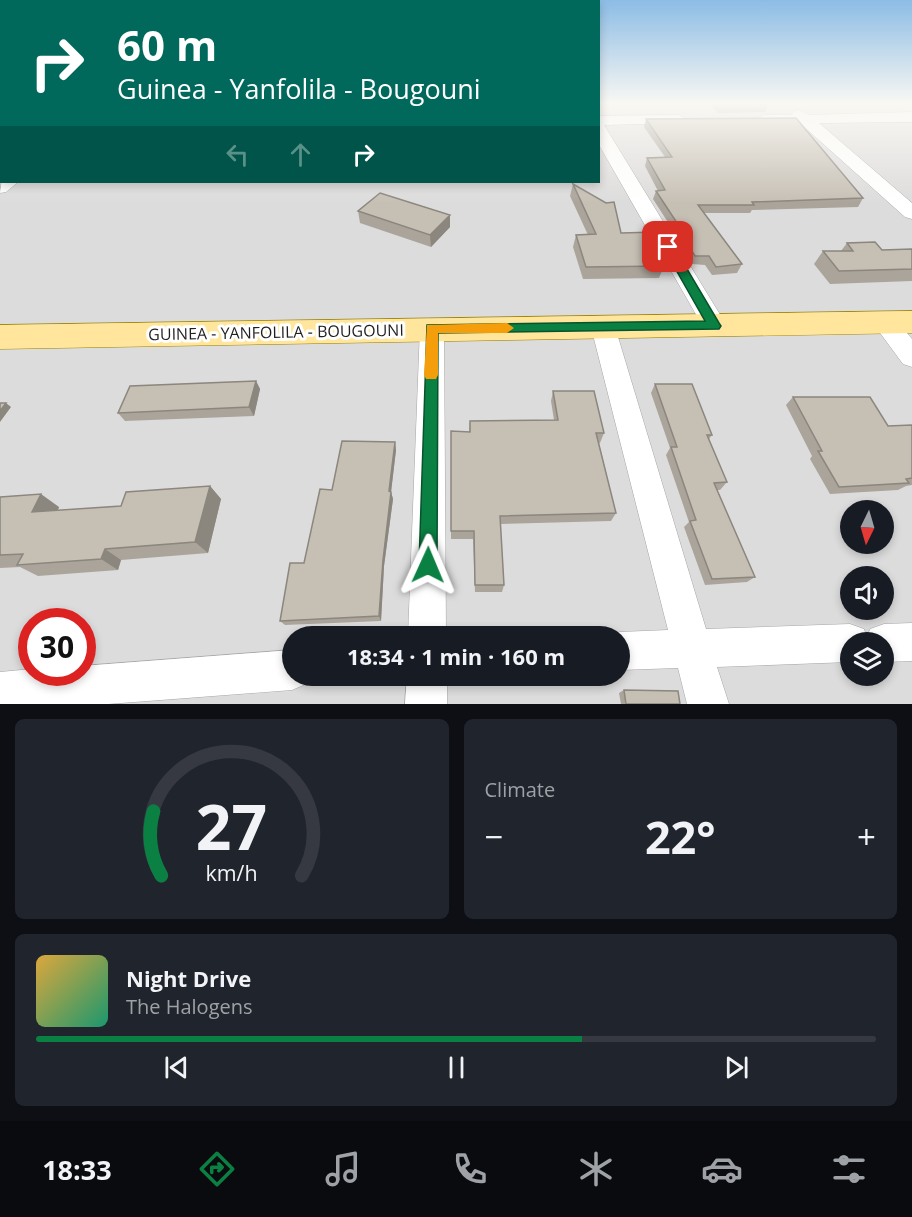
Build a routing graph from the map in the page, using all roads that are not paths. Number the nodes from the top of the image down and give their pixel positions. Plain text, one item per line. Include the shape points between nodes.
1 (603, 137) edge
2 (825, 137) edge
3 (912, 213) edge
4 (898, 322) edge
5 (715, 326) junction
6 (603, 327) junction
7 (432, 328) junction
8 (2, 339) edge
9 (912, 357) edge
10 (427, 626) edge
11 (912, 642) edge
12 (840, 643) edge
13 (894, 643) edge
14 (692, 648) junction
15 (630, 651) edge
16 (282, 671) edge
17 (427, 686) edge
18 (0, 692) edge
19 (426, 704) edge
20 (708, 704) edge

1 - 5 street
2 - 3 street
4 - 5 main road, GUINEA - YANFOLILA - BOUGOUNI
4 - 9 street
5 - 6 main road, GUINEA - YANFOLILA - BOUGOUNI
6 - 7 main road, GUINEA - YANFOLILA - BOUGOUNI
6 - 14 street
7 - 8 main road, GUINEA - YANFOLILA - BOUGOUNI
7 - 10 street
11 - 13 street
12 - 14 street
14 - 15 street
14 - 20 street
16 - 18 street
17 - 19 street

